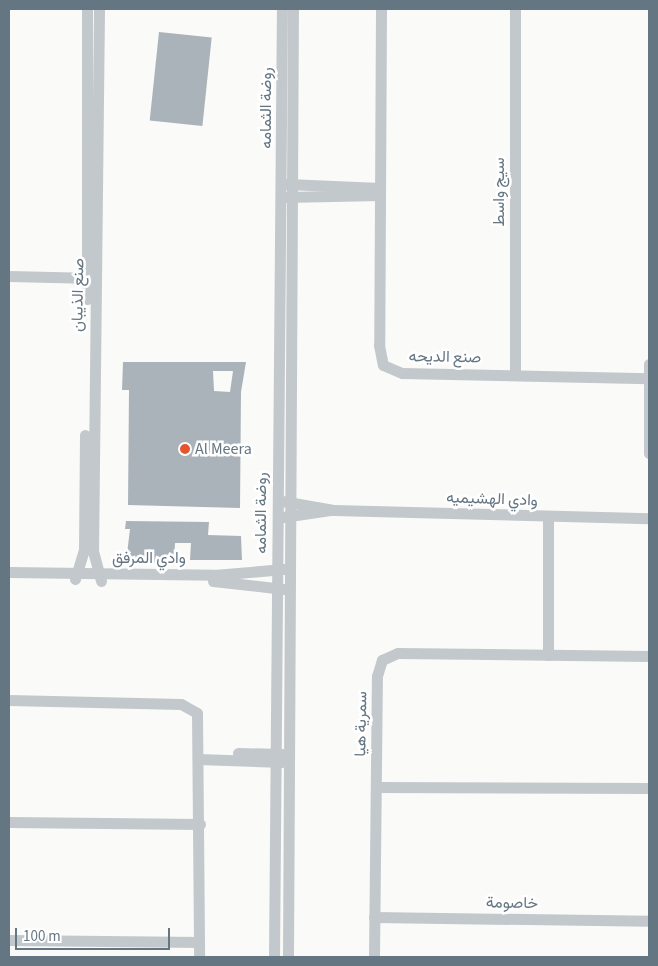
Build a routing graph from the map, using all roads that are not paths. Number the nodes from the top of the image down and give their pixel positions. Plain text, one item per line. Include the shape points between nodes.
1 (87, 9) edge
2 (99, 9) edge
3 (282, 9) edge
4 (293, 9) edge
5 (381, 9) edge
6 (515, 9) edge
7 (287, 184) junction
8 (380, 192) junction
9 (287, 197) junction
10 (9, 276) edge
11 (91, 278) junction
12 (649, 364) edge
13 (515, 374) junction
14 (649, 378) edge
15 (649, 453) edge
16 (284, 502) junction
17 (333, 510) junction
18 (284, 517) junction
19 (548, 517) junction
20 (649, 518) edge
21 (282, 569) junction
22 (9, 572) edge
23 (77, 576) junction
24 (99, 577) junction
25 (9, 579) edge
26 (282, 588) junction
27 (548, 655) junction
28 (649, 656) edge
29 (9, 700) edge
30 (198, 756) junction
31 (281, 758) junction
32 (376, 787) junction
33 (649, 788) edge
34 (9, 822) edge
35 (200, 824) junction
36 (374, 917) junction
37 (649, 921) edge
38 (9, 940) edge
39 (199, 942) junction
40 (199, 957) edge
41 (274, 957) edge
42 (288, 957) edge
43 (374, 957) edge

1 - 11 street, صنع الذيبان
2 - 11 street, صنع الذيبان
3 - 7 street, روضة الثمامه
4 - 7 street, روضة الثمامه
5 - 8 street, صنع الديحه
6 - 13 street, سيج واسط
7 - 8 street
7 - 9 street, روضة الثمامه
8 - 9 street
8 - 13 street, صنع الديحه via 379,345 383,365 402,373
9 - 16 street, روضة الثمامه
10 - 11 street
11 - 23 street, صنع الذيبان via 84,550
11 - 24 street, صنع الذيبان via 93,551
12 - 14 street
13 - 14 street, صنع الديحه
14 - 15 street
16 - 17 street, وادي الهشيميه
16 - 18 street, روضة الثمامه
17 - 18 street, وادي الهشيميه
17 - 19 street, وادي الهشيميه
18 - 21 street, روضة الثمامه
19 - 20 street, وادي الهشيميه
19 - 27 street
21 - 24 street, وادي المرفق via 214,575
21 - 26 street, روضة الثمامه
22 - 23 street, وادي المرفق
23 - 24 street, وادي المرفق
23 - 25 street, وادي المرفق
24 - 26 street, وادي المرفق
26 - 31 street, روضة الثمامه
27 - 28 street, سمرية هيا
27 - 32 street, سمرية هيا via 398,653 385,657 377,676
29 - 30 street via 186,705 199,718
30 - 31 street
30 - 35 street
31 - 41 street, روضة الثمامه
31 - 42 street, روضة الثمامه
32 - 33 street
32 - 36 street, سمرية هيا
34 - 35 street
35 - 39 street
36 - 37 street, خاصومة
36 - 43 street, سمرية هيا
38 - 39 street
39 - 40 street

